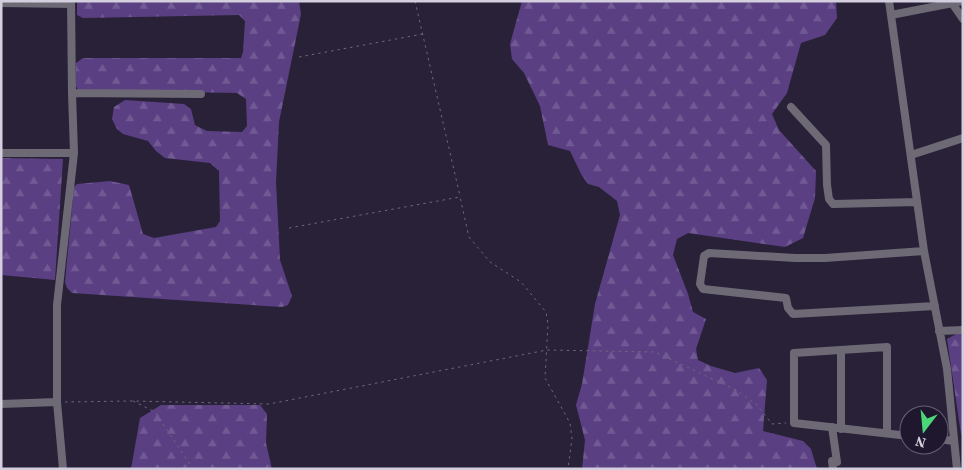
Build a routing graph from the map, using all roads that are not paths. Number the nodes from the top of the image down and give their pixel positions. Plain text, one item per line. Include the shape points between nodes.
1 (889, 1) edge
2 (963, 2) edge
3 (1, 3) edge
4 (70, 3) edge
5 (952, 3) junction
6 (891, 14) junction
7 (963, 19) edge
8 (72, 93) junction
9 (201, 94) dead end
10 (790, 107) dead end
11 (963, 138) edge
12 (74, 152) junction
13 (1, 153) edge
14 (911, 155) junction
15 (917, 202) junction
16 (924, 251) junction
17 (935, 306) junction
18 (963, 330) edge
19 (939, 331) junction
20 (841, 350) junction
21 (57, 402) junction
22 (1, 404) edge
23 (837, 428) junction
24 (886, 433) junction
25 (899, 435) edge
26 (949, 440) edge
27 (954, 441) junction
28 (63, 469) edge
29 (833, 469) edge
30 (958, 469) edge

1 - 6 street
2 - 5 street
3 - 4 street
4 - 8 street
5 - 6 street
5 - 7 street
6 - 14 street
8 - 9 street
8 - 12 street
10 - 15 street via 826,145 827,185 833,204
11 - 14 street
12 - 13 street
12 - 21 street via 57,305
14 - 15 street
15 - 16 street
16 - 17 street
16 - 17 street via 824,258 709,253 704,256 700,284 704,289 786,298 793,314
17 - 19 street
18 - 19 street
19 - 27 street via 947,369
20 - 23 street
20 - 23 street via 794,352 794,423
20 - 24 street via 887,347
21 - 22 street
21 - 28 street
23 - 24 street
23 - 29 street via 837,462 832,462
24 - 25 street
26 - 27 street
27 - 30 street

